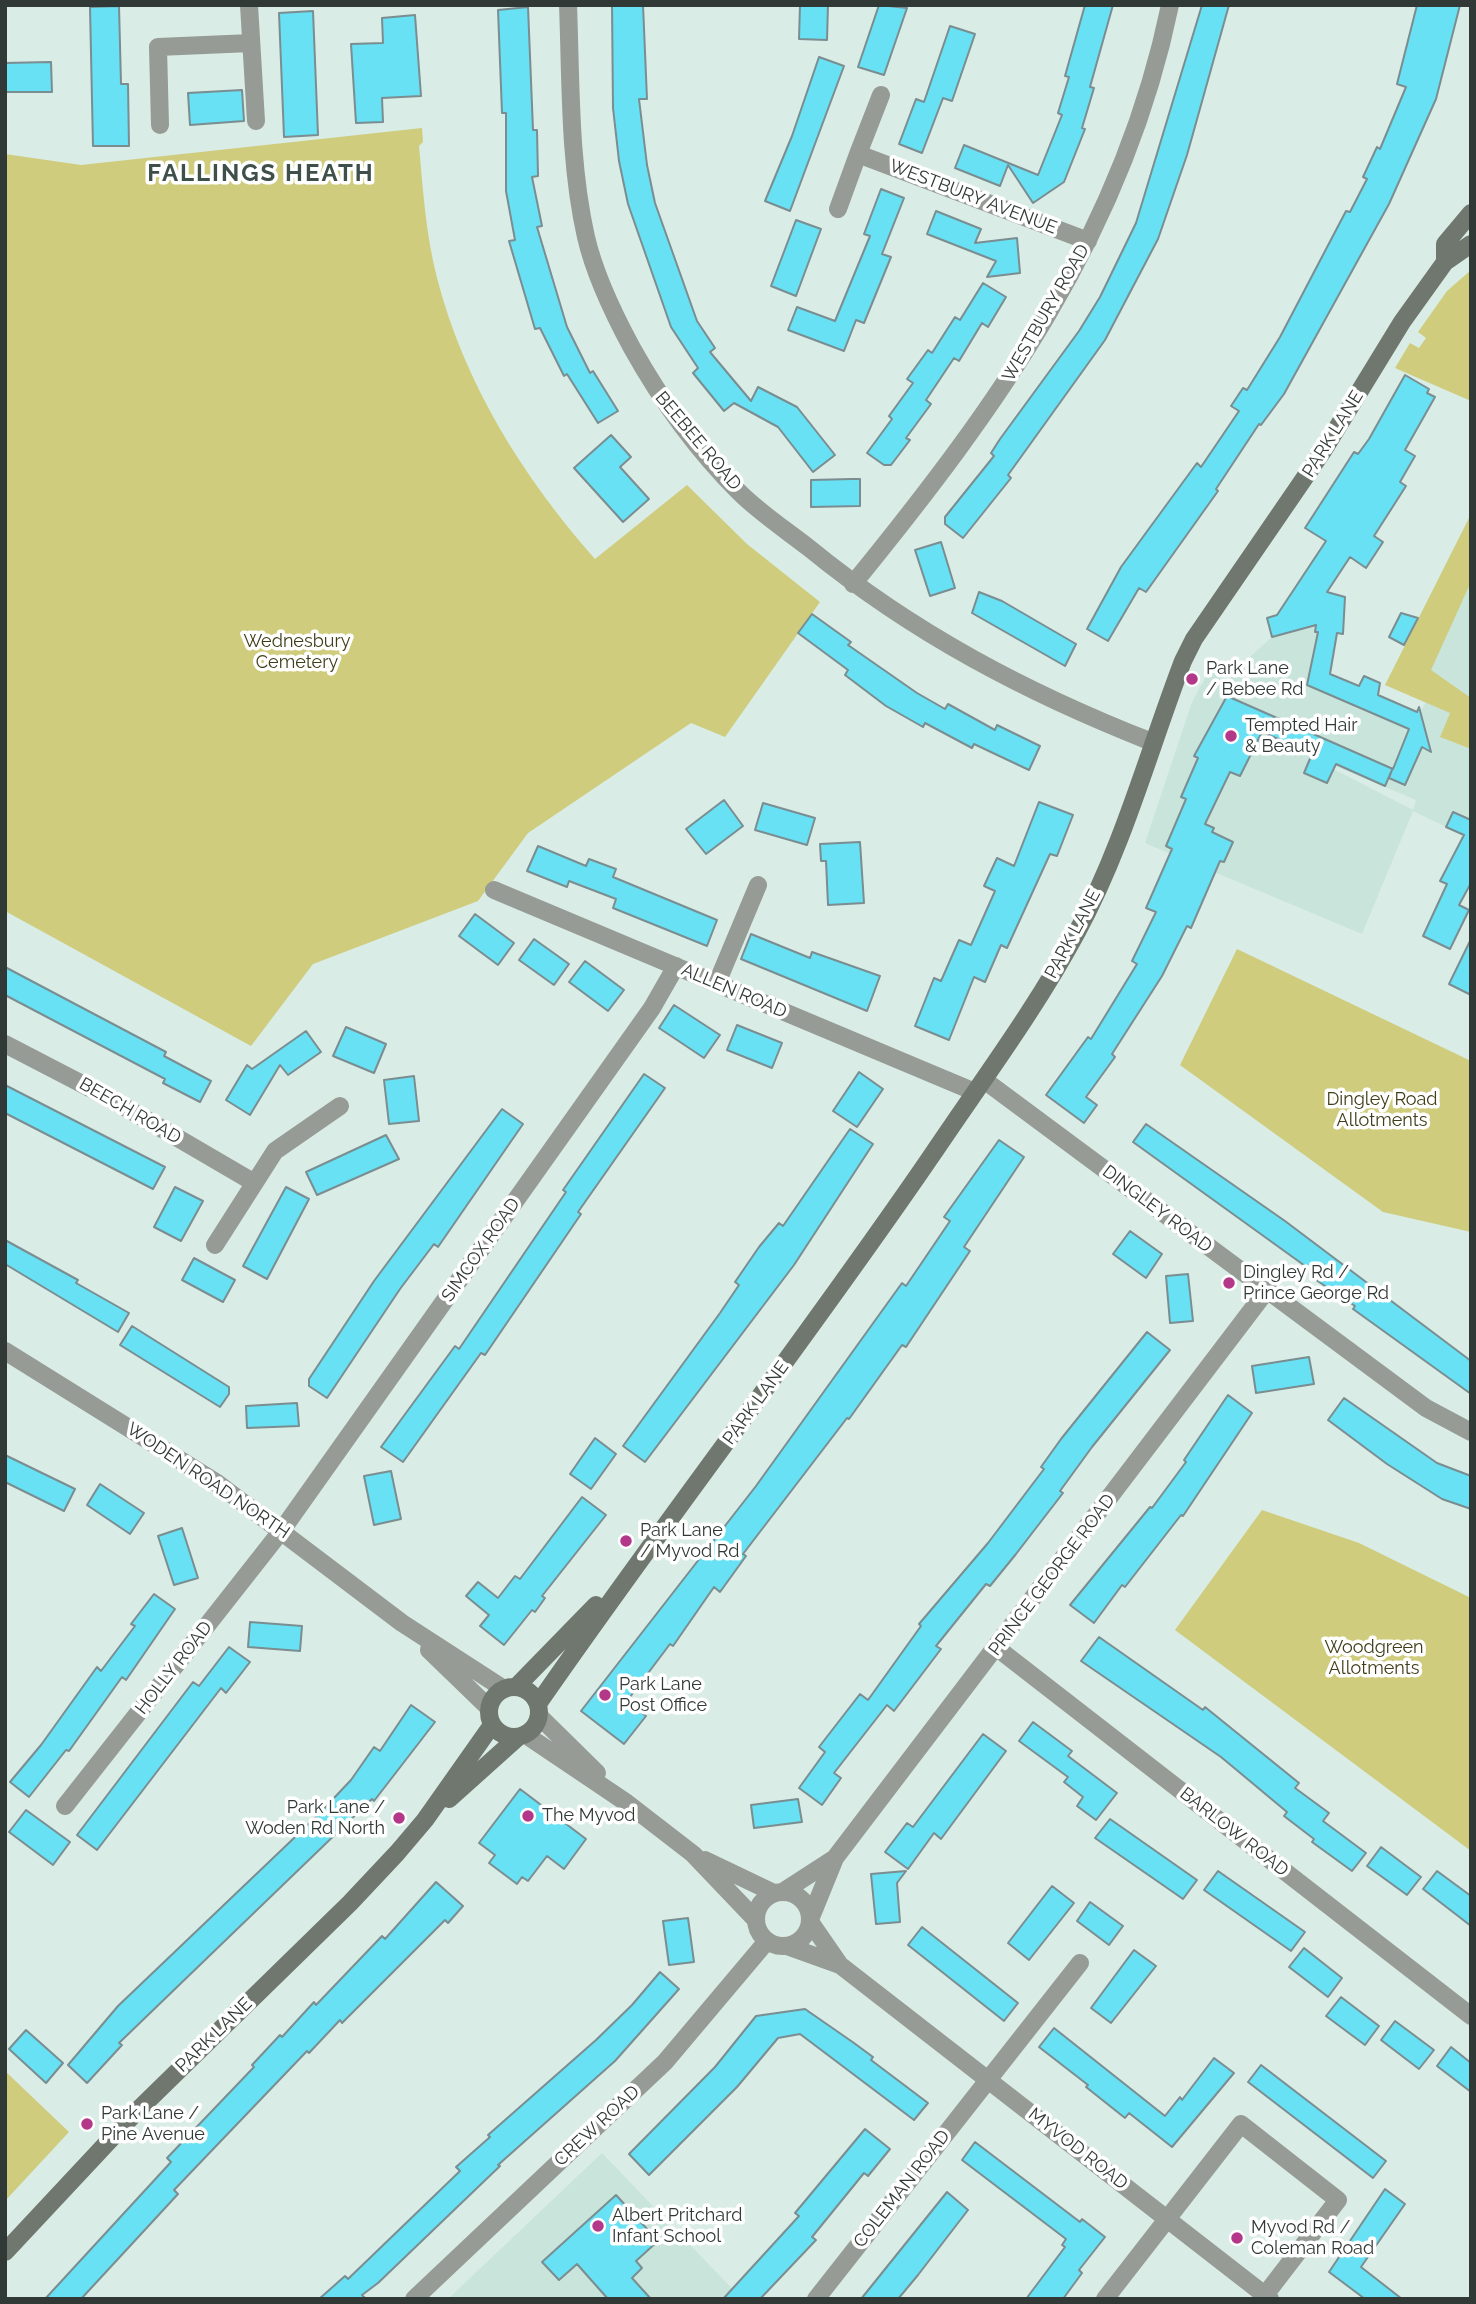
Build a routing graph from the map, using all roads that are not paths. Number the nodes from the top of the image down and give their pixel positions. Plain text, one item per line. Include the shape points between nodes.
1 (249, 5) edge
2 (568, 5) edge
3 (1170, 5) edge
4 (251, 43) junction
5 (881, 95) dead end
6 (256, 121) dead end
7 (160, 125) dead end
8 (858, 154) junction
9 (838, 209) dead end
10 (1471, 214) edge
11 (1088, 241) junction
12 (1471, 244) edge
13 (1445, 262) junction
14 (853, 584) junction
15 (1152, 742) junction
16 (758, 885) dead end
17 (494, 890) dead end
18 (676, 967) junction
19 (717, 983) junction
20 (5, 1044) edge
21 (979, 1086) junction
22 (340, 1106) dead end
23 (253, 1182) junction
24 (215, 1245) dead end
25 (1267, 1290) junction
26 (5, 1351) edge
27 (1471, 1432) edge
28 (282, 1530) junction
29 (633, 1567) junction
30 (402, 1623) junction
31 (997, 1648) junction
32 (510, 1688) junction
33 (538, 1710) junction
34 (490, 1717) junction
35 (521, 1736) junction
36 (627, 1803) junction
37 (65, 1806) dead end
38 (425, 1820) junction
39 (693, 1854) junction
40 (835, 1858) junction
41 (779, 1892) junction
42 (755, 1919) junction
43 (811, 1920) junction
44 (767, 1941) junction
45 (787, 1946) junction
46 (1080, 1963) dead end
47 (840, 1965) junction
48 (1471, 2016) edge
49 (989, 2079) junction
50 (1166, 2218) junction
51 (8, 2242) edge
52 (1266, 2297) edge
53 (414, 2299) edge
54 (816, 2299) edge
55 (1105, 2299) edge

1 - 4 street
2 - 14 street, BEEBEE ROAD via 575,166 586,238 611,309 655,390 740,492
3 - 11 street, WESTBURY ROAD via 1141,112
4 - 6 street
4 - 7 street via 158,47
5 - 8 street
8 - 9 street
8 - 11 street, WESTBURY AVENUE
10 - 13 main road, PARK LANE via 1445,244
11 - 14 street, WESTBURY ROAD via 983,419
12 - 13 main road, PARK LANE
13 - 15 main road, PARK LANE via 1402,322 1291,500 1194,639
14 - 15 street, BEEBEE ROAD via 976,663
15 - 21 main road, PARK LANE via 1103,878 1077,931
16 - 19 street
17 - 18 street, ALLEN ROAD
18 - 19 street, ALLEN ROAD
18 - 28 street, SIMCOX ROAD via 652,1009
19 - 21 street, ALLEN ROAD
20 - 23 street, BEECH ROAD
21 - 25 street, DINGLEY ROAD
21 - 29 main road, PARK LANE via 842,1286
22 - 23 street via 275,1152
23 - 24 street
25 - 27 street, DINGLEY ROAD via 1426,1408
25 - 31 street, PRINCE GEORGE ROAD
26 - 28 street, WODEN ROAD NORTH via 217,1483
28 - 30 street, WODEN ROAD NORTH
28 - 37 street, HOLLY ROAD
29 - 32 main road, PARK LANE
29 - 33 main road, PARK LANE
30 - 32 street, WODEN ROAD NORTH
30 - 34 street, WODEN ROAD NORTH
31 - 40 street, PRINCE GEORGE ROAD
31 - 48 street, BARLOW ROAD
32 - 33 main road via 525,1690
32 - 34 main road via 497,1694
33 - 35 main road via 537,1723
33 - 36 street
34 - 35 main road via 499,1732
34 - 38 main road, PARK LANE
35 - 36 street
35 - 38 main road, PARK LANE
36 - 39 street
38 - 51 main road, PARK LANE via 350,1903
39 - 41 street
39 - 42 street
40 - 41 street, PRINCE GEORGE ROAD
40 - 43 street, PRINCE GEORGE ROAD
41 - 42 street via 763,1900
41 - 43 street via 803,1899
42 - 44 street
43 - 45 street via 801,1940
43 - 47 street, MYVOD ROAD
44 - 45 street
44 - 53 street, CREW ROAD via 666,2062
45 - 47 street, MYVOD ROAD
46 - 49 street
47 - 49 street, MYVOD ROAD
49 - 50 street, MYVOD ROAD
49 - 54 street, COLEMAN ROAD
50 - 52 street, MYVOD ROAD
50 - 52 street, MYVOD ROAD via 1241,2124 1338,2200
50 - 55 street

